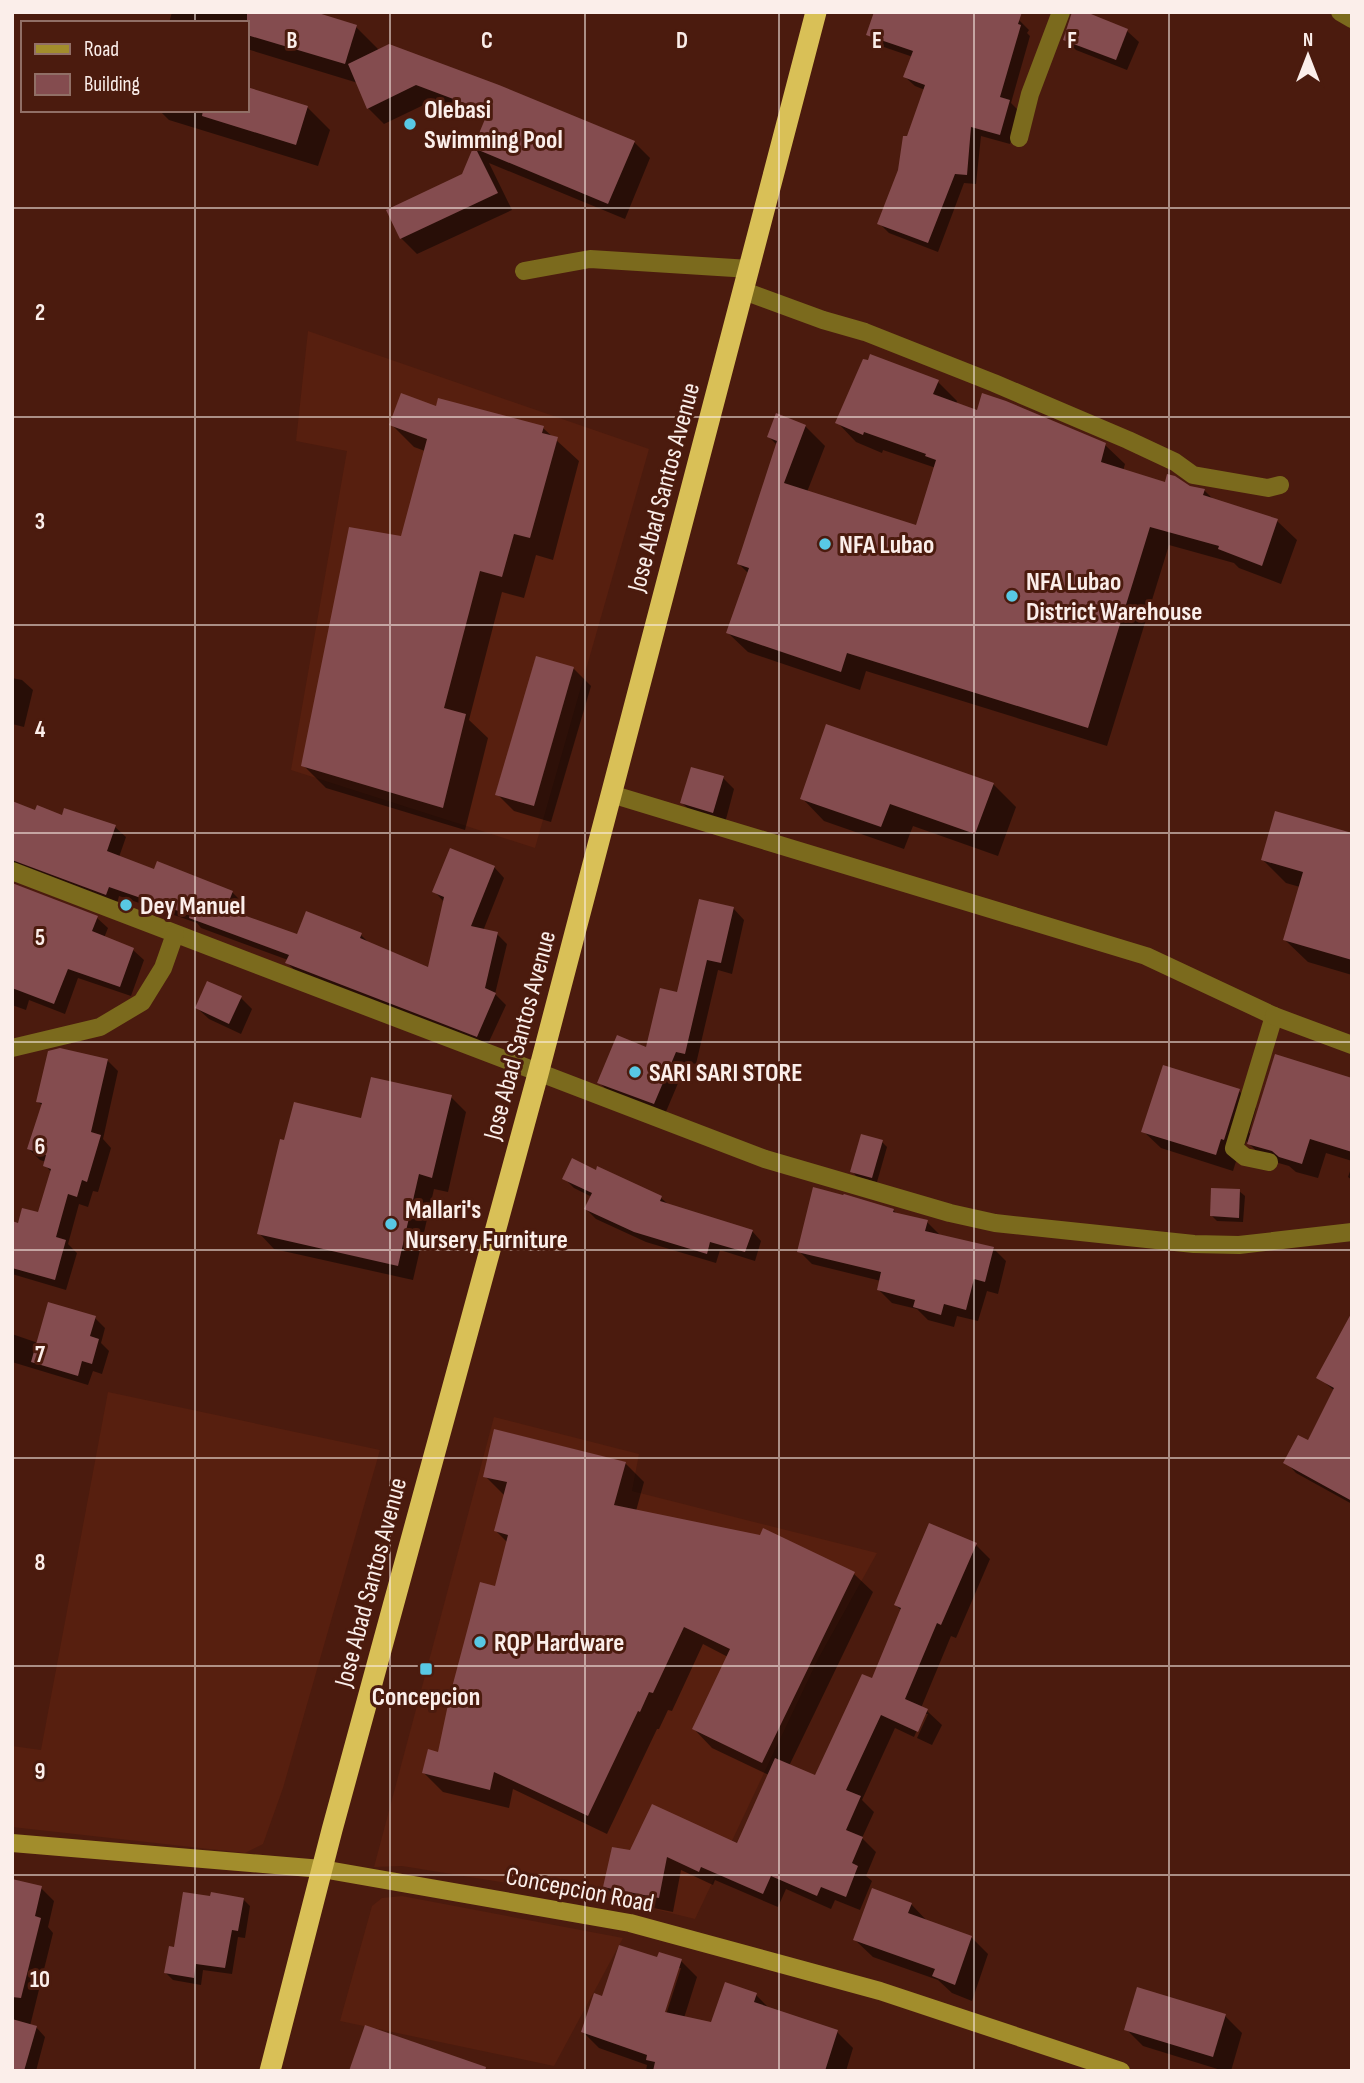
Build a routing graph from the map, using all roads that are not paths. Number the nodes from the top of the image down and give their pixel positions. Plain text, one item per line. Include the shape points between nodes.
1 (816, 12) edge
2 (1061, 12) edge
3 (1339, 12) edge
4 (1352, 19) edge
5 (1019, 138) dead end
6 (750, 269) junction
7 (524, 271) dead end
8 (744, 291) junction
9 (1280, 485) dead end
10 (611, 794) junction
11 (12, 871) edge
12 (175, 934) junction
13 (1274, 1016) junction
14 (1352, 1045) edge
15 (12, 1048) edge
16 (538, 1074) junction
17 (1269, 1162) dead end
18 (1352, 1232) edge
19 (12, 1843) edge
20 (321, 1870) junction
21 (270, 2071) edge
22 (1121, 2071) edge

1 - 6 highway, Jose Abad Santos Avenue
2 - 5 street
3 - 4 street
6 - 7 street via 590,259
6 - 8 highway, Jose Abad Santos Avenue
8 - 9 street via 994,383 1128,440 1193,475 1268,488
8 - 10 highway, Jose Abad Santos Avenue
10 - 13 street via 1146,956
10 - 16 highway, Jose Abad Santos Avenue
11 - 12 street
12 - 15 street via 163,968 142,1002 100,1027
12 - 16 street
13 - 14 street
13 - 17 street via 1234,1148 1245,1157
16 - 18 street via 765,1159 995,1223 1239,1245
16 - 20 highway, Jose Abad Santos Avenue
19 - 20 street, Concepcion Road
20 - 21 highway, Jose Abad Santos Avenue
20 - 22 street, Concepcion Road via 630,1923 880,1991

